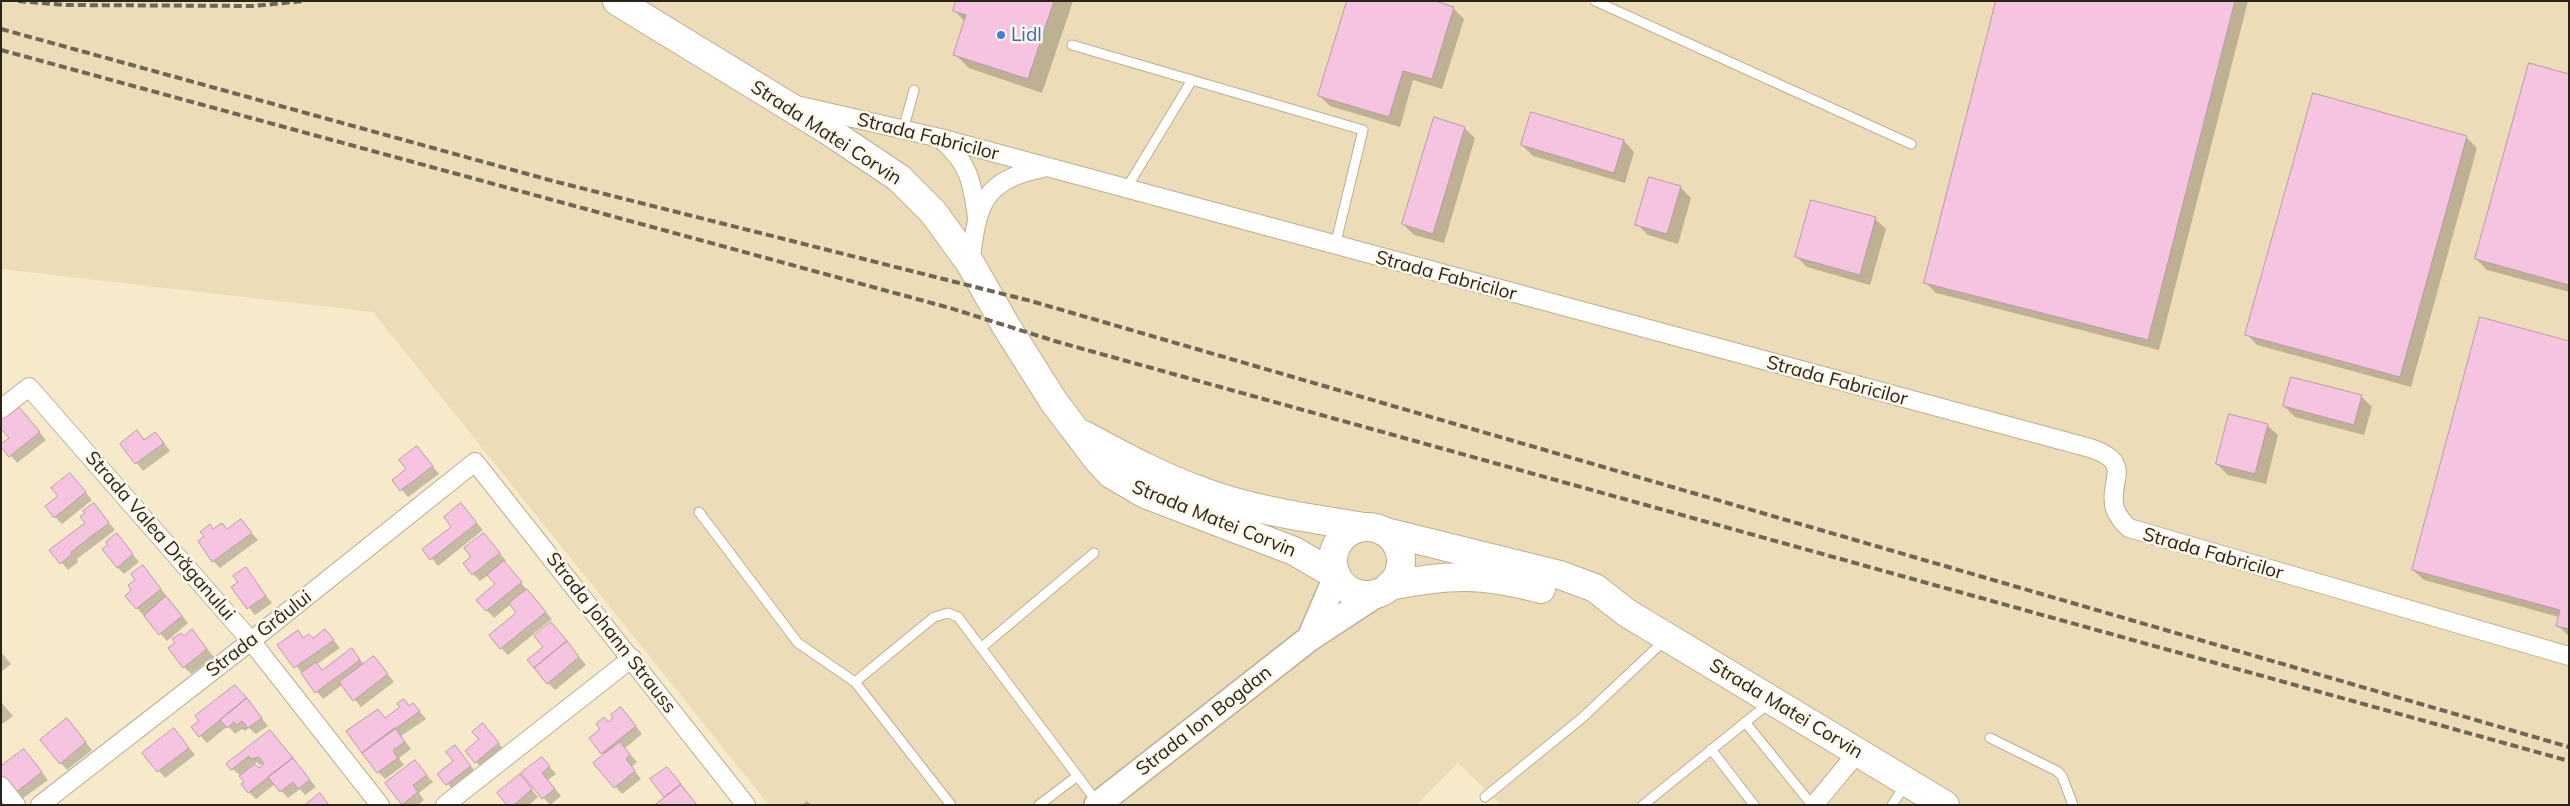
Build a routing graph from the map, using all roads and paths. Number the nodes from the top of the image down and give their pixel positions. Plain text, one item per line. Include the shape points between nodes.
1 (617, 1) edge
2 (1595, 1) edge
3 (1072, 45) dead end
4 (1192, 80) junction
5 (914, 90) dead end
6 (782, 102) junction
7 (903, 130) junction
8 (940, 138) junction
9 (1911, 144) dead end
10 (1045, 168) junction
11 (1125, 189) junction
12 (977, 218) junction
13 (1335, 246) junction
14 (970, 263) junction
15 (1, 409) edge
16 (1078, 432) junction
17 (475, 462) joint
18 (699, 512) dead end
19 (1375, 530) junction
20 (1094, 553) dead end
21 (1337, 577) junction
22 (1386, 588) junction
23 (1627, 613) junction
24 (1310, 638) junction
25 (1668, 638) junction
26 (251, 641) junction
27 (980, 648) junction
28 (2569, 656) edge
29 (632, 658) junction
30 (855, 682) junction
31 (1772, 700) junction
32 (1745, 722) junction
33 (1990, 738) dead end
34 (1711, 749) junction
35 (1858, 752) junction
36 (1076, 776) junction
37 (1907, 782) junction
38 (1, 786) edge
39 (1485, 797) dead end
40 (1098, 804) edge
41 (16, 805) edge
42 (40, 805) edge
43 (380, 805) edge
44 (445, 805) edge
45 (746, 805) edge
46 (951, 805) edge
47 (1039, 805) edge
48 (1643, 805) edge
49 (1754, 805) edge
50 (1813, 805) edge
51 (1892, 805) edge
52 (1945, 805) edge
53 (2072, 805) edge

1 - 6 main road, Strada Matei Corvin
2 - 9 lane
3 - 4 lane
4 - 11 lane
4 - 13 lane via 1363,130
5 - 7 lane
6 - 7 street, Strada Fabricilor
6 - 14 main road, Strada Matei Corvin via 899,178 933,212
7 - 8 street, Strada Fabricilor
8 - 10 street, Strada Fabricilor
8 - 12 street via 958,155 968,171
10 - 11 street, Strada Fabricilor
10 - 12 street, Strada Fabricilor via 1006,179 984,201
11 - 13 street, Strada Fabricilor
12 - 14 street, Strada Fabricilor
13 - 28 street, Strada Fabricilor via 2105,453 2118,474 2115,508 2129,528
14 - 16 main road, Strada Matei Corvin via 1054,402
15 - 26 street, Strada Valea Drăganului via 29,387
16 - 19 main road, Strada Matei Corvin via 1204,492 1269,510
16 - 21 main road, Strada Matei Corvin via 1098,460 1124,483 1294,551
17 - 26 street, Strada Grâului
17 - 29 street, Strada Johann Strauss
18 - 30 lane via 798,643
19 - 21 main road via 1354,530 1338,543 1333,562
19 - 22 main road via 1394,540 1400,551 1399,573
19 - 23 main road, Strada Matei Corvin via 1452,546 1560,575 1595,588
20 - 27 lane
21 - 22 main road via 1344,586 1358,593 1374,594
21 - 24 main road, Strada Ion Bogdan
22 - 23 main road, Strada Matei Corvin via 1437,577 1483,577
22 - 24 main road, Strada Ion Bogdan
23 - 25 main road, Strada Matei Corvin
24 - 40 main road, Strada Ion Bogdan
25 - 31 main road, Strada Matei Corvin
25 - 39 lane via 1582,718
26 - 42 street, Strada Grâului
26 - 43 street, Strada Valea Drăganului
27 - 30 lane via 958,617 948,613 934,617
27 - 36 lane
29 - 44 street
29 - 45 street, Strada Johann Strauss
30 - 46 lane
31 - 32 lane
31 - 35 main road, Strada Matei Corvin
32 - 34 lane
32 - 50 lane
33 - 53 lane via 2057,771 2062,776
34 - 48 lane
34 - 49 lane
35 - 37 main road, Strada Matei Corvin
35 - 50 street
36 - 40 lane
36 - 47 lane
37 - 51 lane
37 - 52 main road, Strada Matei Corvin
38 - 41 street

